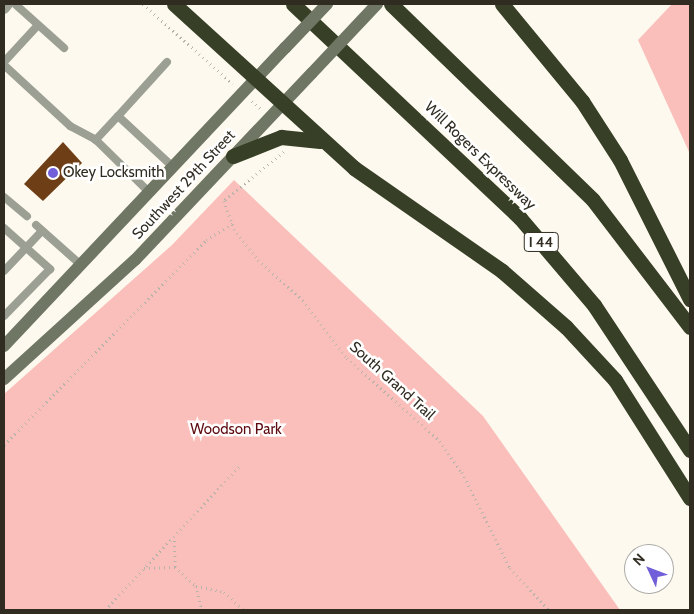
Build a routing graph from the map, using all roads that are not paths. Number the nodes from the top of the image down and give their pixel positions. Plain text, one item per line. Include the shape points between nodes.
1 (7, 4) edge
2 (15, 4) edge
3 (174, 4) edge
4 (293, 4) edge
5 (327, 4) edge
6 (377, 4) edge
7 (391, 4) edge
8 (502, 4) edge
9 (4, 8) edge
10 (38, 25) junction
11 (64, 48) dead end
12 (167, 62) dead end
13 (4, 64) edge
14 (256, 79) junction
15 (282, 104) junction
16 (118, 116) junction
17 (96, 140) junction
18 (324, 142) junction
19 (233, 156) junction
20 (173, 167) junction
21 (149, 192) junction
22 (4, 197) edge
23 (26, 216) dead end
24 (36, 224) dead end
25 (4, 228) edge
26 (42, 230) junction
27 (25, 248) junction
28 (80, 264) junction
29 (8, 270) edge
30 (690, 299) edge
31 (4, 314) edge
32 (690, 327) edge
33 (4, 346) edge
34 (4, 379) edge
35 (690, 450) edge
36 (690, 498) edge

1 - 9 street
2 - 10 lane
3 - 14 highway
4 - 35 highway, Will Rogers Expressway / I 44 via 520,218 594,305
5 - 14 main road, Southwest 29th Street, bridge
6 - 15 main road, Southwest 29th Street, bridge
7 - 32 highway via 587,194
8 - 30 highway via 582,101 620,160
10 - 11 lane
10 - 13 lane
12 - 16 lane
13 - 17 lane via 70,126
14 - 15 highway
14 - 20 main road, Southwest 29th Street
15 - 18 highway
15 - 19 main road, Southwest 29th Street
16 - 17 lane
16 - 20 lane
17 - 21 lane
18 - 19 highway via 281,137
18 - 36 highway via 388,194 502,272 566,327 615,380
19 - 34 main road, Southwest 29th Street via 111,284
20 - 21 main road, Southwest 29th Street
21 - 28 main road, Southwest 29th Street
22 - 23 lane
24 - 26 lane
25 - 27 lane
26 - 27 lane
26 - 28 lane
27 - 29 lane
27 - 31 lane via 50,269 28,286
28 - 33 main road, Southwest 29th Street

